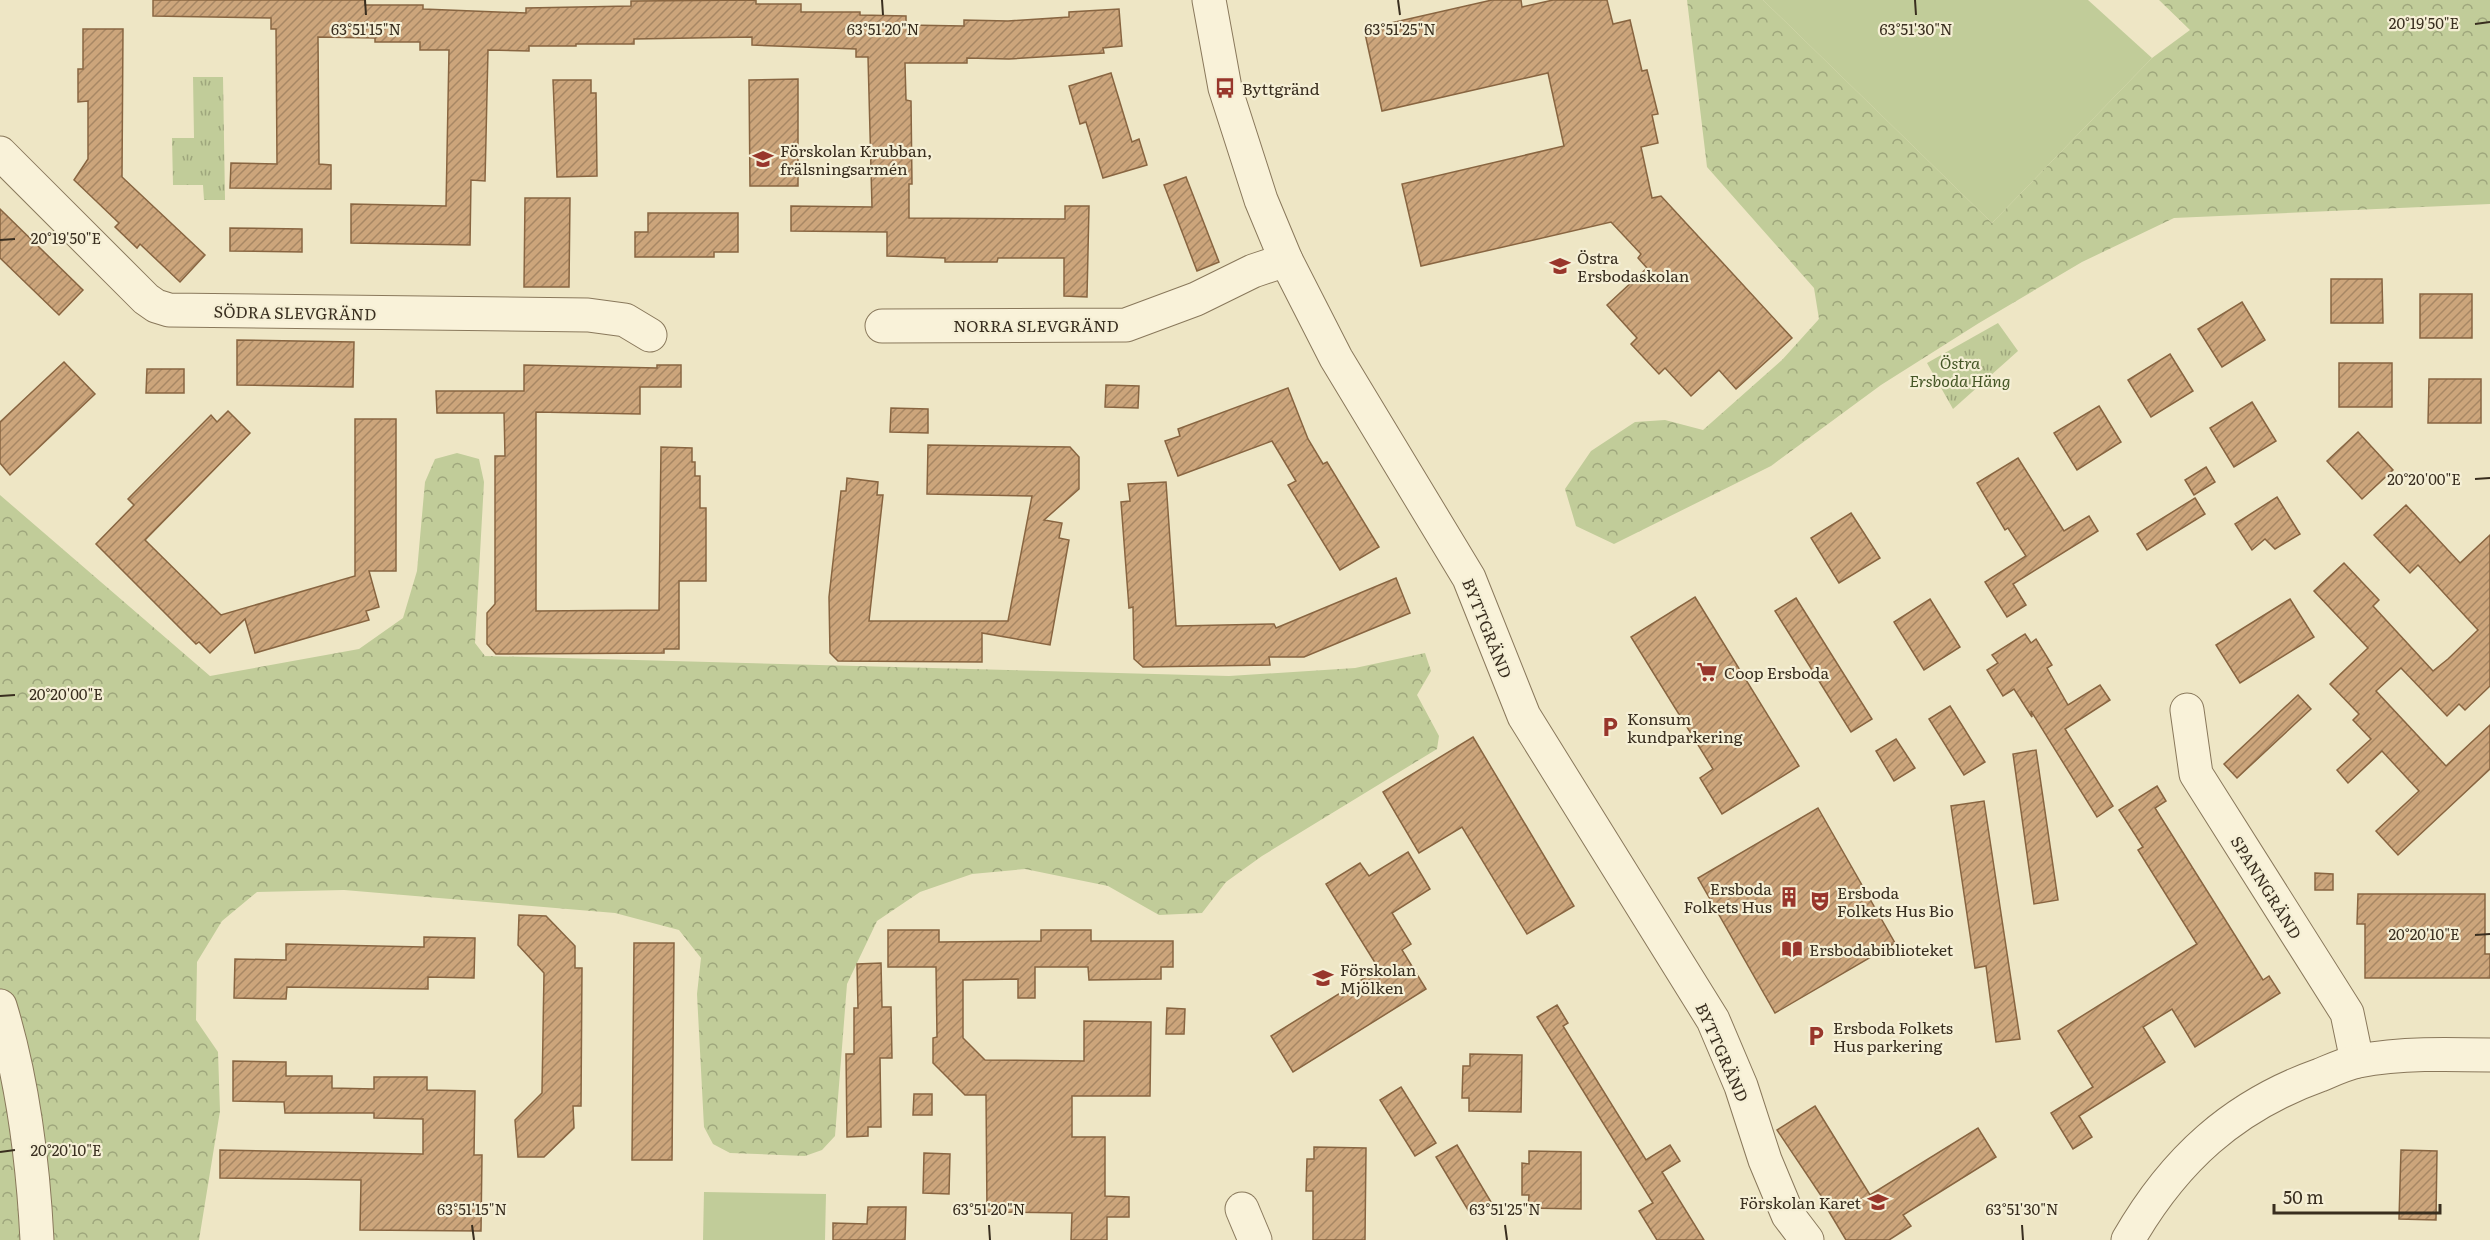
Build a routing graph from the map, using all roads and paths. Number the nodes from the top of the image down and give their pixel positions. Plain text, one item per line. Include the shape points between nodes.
1 (1209, 0) edge
2 (0, 153) edge
3 (1286, 260) junction
4 (882, 326) dead end
5 (650, 335) dead end
6 (2187, 710) dead end
7 (0, 1006) edge
8 (2490, 1055) edge
9 (2357, 1061) junction
10 (1242, 1209) dead end
11 (37, 1240) edge
12 (1255, 1240) edge
13 (1807, 1240) edge
14 (2128, 1240) edge

1 - 3 street, BYTTGRÄND via 1225,87 1261,200
2 - 5 street, SÖDRA SLEVGRÄND via 146,299 169,310 588,315 625,320
3 - 4 street, NORRA SLEVGRÄND via 1126,325
3 - 13 street, BYTTGRÄND via 1336,358 1469,578 1524,716 1713,1020 1788,1215
6 - 9 street, SPANNGRÄND via 2196,774 2347,1013
7 - 11 street via 22,1104
8 - 9 street via 2431,1054
9 - 14 street via 2301,1082 2239,1114 2195,1149 2165,1183
10 - 12 street

